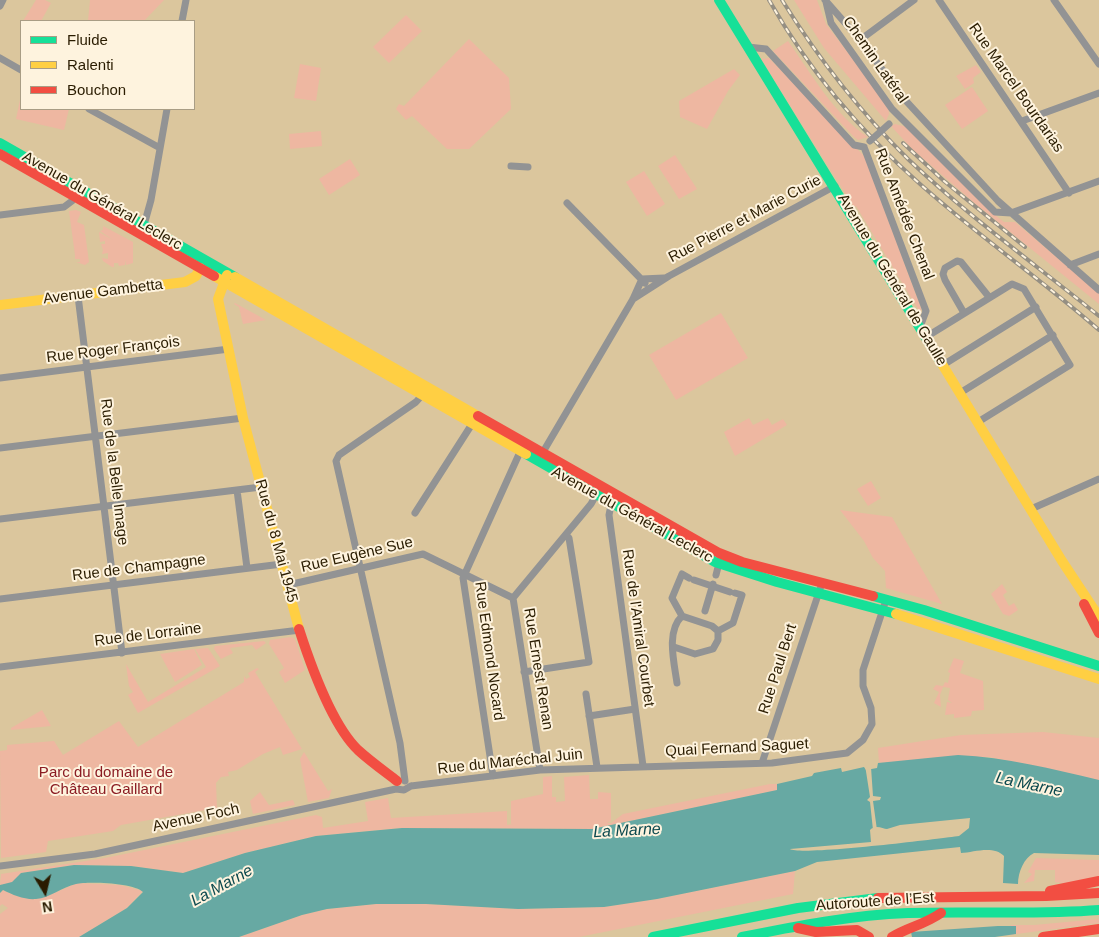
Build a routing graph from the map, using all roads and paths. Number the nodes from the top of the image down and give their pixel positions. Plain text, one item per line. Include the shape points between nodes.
1 (3, 0) edge
2 (186, 0) edge
3 (720, 0) edge
4 (826, 0) edge
5 (914, 0) edge
6 (939, 0) edge
7 (1054, 0) edge
8 (0, 6) edge
9 (182, 20) edge
10 (860, 40) junction
11 (748, 47) junction
12 (0, 58) edge
13 (1099, 64) edge
14 (20, 69) edge
15 (1099, 93) edge
16 (91, 110) edge
17 (167, 110) edge
18 (898, 115) junction
19 (1022, 121) junction
20 (0, 143) edge
21 (864, 147) junction
22 (160, 148) junction
23 (0, 154) edge
24 (511, 166) dead end
25 (528, 167) dead end
26 (1099, 181) edge
27 (835, 186) junction
28 (76, 192) junction
29 (1069, 193) junction
30 (567, 203) dead end
31 (1011, 214) junction
32 (0, 215) edge
33 (140, 228) junction
34 (1099, 254) edge
35 (203, 264) junction
36 (1070, 265) junction
37 (669, 276) junction
38 (226, 277) junction
39 (642, 279) junction
40 (646, 290) junction
41 (1099, 290) edge
42 (78, 296) junction
43 (989, 297) junction
44 (633, 299) junction
45 (0, 305) edge
46 (1036, 307) junction
47 (964, 313) junction
48 (920, 327) junction
49 (1053, 335) junction
50 (926, 337) junction
51 (229, 349) junction
52 (943, 365) junction
53 (87, 368) junction
54 (0, 378) edge
55 (425, 392) junction
56 (960, 393) junction
57 (244, 418) junction
58 (978, 422) junction
59 (472, 424) junction
60 (95, 437) junction
61 (0, 448) edge
62 (520, 452) junction
63 (543, 452) junction
64 (1099, 479) edge
65 (594, 482) junction
66 (261, 487) junction
67 (237, 490) junction
68 (596, 495) junction
69 (612, 499) junction
70 (104, 506) junction
71 (1031, 509) junction
72 (415, 513) dead end
73 (0, 519) edge
74 (566, 535) junction
75 (1062, 561) junction
76 (282, 564) junction
77 (719, 564) junction
78 (247, 568) junction
79 (360, 569) junction
80 (465, 574) junction
81 (716, 575) dead end
82 (114, 585) junction
83 (288, 585) junction
84 (712, 585) junction
85 (820, 588) junction
86 (513, 598) junction
87 (0, 599) edge
88 (884, 605) junction
89 (705, 611) dead end
90 (682, 616) junction
91 (1099, 617) edge
92 (300, 630) junction
93 (718, 631) junction
94 (1099, 633) edge
95 (674, 647) junction
96 (122, 653) junction
97 (1099, 666) edge
98 (0, 667) edge
99 (524, 672) junction
100 (1099, 679) edge
101 (676, 682) dead end
102 (586, 694) dead end
103 (635, 709) junction
104 (589, 716) junction
105 (762, 763) junction
106 (643, 766) junction
107 (597, 767) junction
108 (540, 770) junction
109 (494, 776) junction
110 (402, 784) junction
111 (0, 866) edge
112 (1099, 881) edge
113 (1099, 893) edge
114 (1021, 898) junction
115 (1099, 910) edge
116 (941, 913) junction
117 (793, 927) junction
118 (1099, 929) edge
119 (653, 937) edge
120 (742, 937) edge
121 (869, 937) edge
122 (892, 937) edge
123 (1043, 937) edge

1 - 8 street
2 - 9 street
3 - 11 main road, Avenue du Général de Gaulle
4 - 10 street, Chemin Latéral
4 - 18 street, Chemin Latéral via 831,23
5 - 10 street
6 - 19 street, Rue Marcel Bourdarias
7 - 13 street
10 - 31 street, Chemin Latéral via 907,102
11 - 21 street, Rue Amédée Chenal via 766,49 854,145
11 - 27 main road, Avenue du Général de Gaulle
12 - 14 street
15 - 19 street
16 - 22 street
17 - 22 street
18 - 21 street, bridge
18 - 31 street, Chemin Latéral via 995,212
19 - 29 street, Rue Marcel Bourdarias
20 - 28 main road, Avenue du Général Leclerc
21 - 48 street, Rue Amédée Chenal via 926,311
22 - 33 street via 151,200
23 - 28 main road, Avenue du Général Leclerc
24 - 25 street
26 - 29 street
27 - 37 street, Rue Pierre et Marie Curie
27 - 48 main road, Avenue du Général de Gaulle
28 - 32 street via 64,208
28 - 33 main road, Avenue du Général Leclerc
29 - 31 street
30 - 39 street
31 - 36 street, Chemin Latéral
33 - 35 main road, Avenue du Général Leclerc
34 - 36 street
35 - 38 main road, Avenue du Général Leclerc
35 - 42 main road, Avenue Gambetta via 196,276 185,282
36 - 41 street, Chemin Latéral
37 - 39 street, Rue Pierre et Marie Curie via 658,280
37 - 40 street, Rue Pierre et Marie Curie
38 - 51 main road, Rue du 8 Mai 1945 via 218,299
38 - 55 main road, Avenue du Général Leclerc
39 - 40 street
39 - 44 street, Rue Pierre et Marie Curie
40 - 44 street, Rue Pierre et Marie Curie
42 - 45 main road, Avenue Gambetta
42 - 53 street, Rue de la Belle Image
43 - 46 street via 1007,286 1019,285
43 - 47 street
43 - 47 street via 965,265 957,261 945,268 943,274
44 - 63 street, Rue Pierre et Marie Curie
46 - 49 street
46 - 52 street
47 - 50 street
48 - 50 main road, Avenue du Général de Gaulle
49 - 56 street
49 - 58 street via 1070,365
50 - 52 main road, Avenue du Général de Gaulle
51 - 53 street, Rue Roger François
51 - 57 main road, Rue du 8 Mai 1945
52 - 56 main road, Avenue du Général de Gaulle
53 - 54 street, Rue Roger François
53 - 60 street, Rue de la Belle Image
55 - 59 main road, Avenue du Général Leclerc
55 - 63 main road, Avenue du Général Leclerc
55 - 79 street via 339,455 336,461
56 - 58 main road, Avenue du Général de Gaulle
57 - 60 street
57 - 66 main road, Rue du 8 Mai 1945
58 - 71 main road, Avenue du Général de Gaulle
59 - 62 main road, Avenue du Général Leclerc
59 - 72 street
60 - 61 street
60 - 70 street, Rue de la Belle Image
62 - 63 main road
62 - 68 main road, Avenue du Général Leclerc
62 - 80 street, Rue Edmond Nocard
63 - 65 main road, Avenue du Général Leclerc
64 - 71 street
65 - 68 street
65 - 69 main road, Avenue du Général Leclerc
66 - 67 street
66 - 76 main road, Rue du 8 Mai 1945
67 - 70 street
67 - 78 street
68 - 69 main road, Avenue du Général Leclerc
68 - 74 street, Rue Ernest Renan
69 - 77 main road, Avenue du Général Leclerc
69 - 85 main road, Avenue du Général Leclerc via 719,553
69 - 103 street, Rue de l'Amiral Courbet via 609,515
70 - 73 street
70 - 82 street, Rue de la Belle Image
71 - 75 main road, Avenue du Général de Gaulle
74 - 86 street, Rue Ernest Renan
74 - 99 street via 589,662
75 - 91 main road, Avenue du Général de Gaulle
75 - 94 main road, Avenue du Général de Gaulle
76 - 78 street, Rue de Champagne
76 - 83 main road, Rue du 8 Mai 1945
77 - 81 street
77 - 85 main road, Avenue du Général Leclerc
78 - 82 street, Rue de Champagne
79 - 80 street, Rue Eugène Sue via 424,554
79 - 83 street, Rue Eugène Sue
79 - 110 street via 404,761
80 - 86 street, Rue Eugène Sue
80 - 109 street, Rue Edmond Nocard via 463,578
82 - 87 street, Rue de Champagne
82 - 96 street, Rue de la Belle Image
83 - 92 main road, Rue du 8 Mai 1945
84 - 89 street
84 - 90 street via 688,577 672,598
84 - 93 street via 735,594 733,623
85 - 88 main road, Avenue du Général Leclerc
85 - 105 street, Rue Paul Bert
86 - 99 street, Rue Ernest Renan
88 - 97 main road, Avenue du Général Leclerc via 973,625
88 - 100 main road, Avenue du Général Leclerc
88 - 105 street, Quai Fernand Saguet via 863,670 863,686 871,708 872,724 860,744 847,753
90 - 93 street via 702,621
90 - 95 street via 675,623 671,636
92 - 96 street, Rue de Lorraine
92 - 110 main road, Rue du 8 Mai 1945 via 313,672 345,734 357,749
93 - 95 street via 718,640 713,648 703,653 695,654
95 - 101 street
96 - 98 street, Rue de Lorraine
99 - 108 street, Rue Ernest Renan
102 - 104 street
103 - 104 street
103 - 106 street, Rue de l'Amiral Courbet
104 - 107 street
105 - 106 street, Quai Fernand Saguet
106 - 107 street, Rue du Maréchal Juin
107 - 108 street, Rue du Maréchal Juin
108 - 109 street, Rue du Maréchal Juin
109 - 110 street, Rue du Maréchal Juin
110 - 111 street, Avenue Foch via 95,854
112 - 114 main road
113 - 114 main road, Autoroute de l’Est
114 - 119 main road, Autoroute de l’Est via 918,896 853,900
115 - 116 main road, Autoroute de l’Est via 1017,915
116 - 117 main road, Autoroute de l’Est via 870,916
116 - 122 main road via 925,924
117 - 120 main road, Autoroute de l’Est
117 - 121 main road via 816,932 857,930
118 - 123 main road

